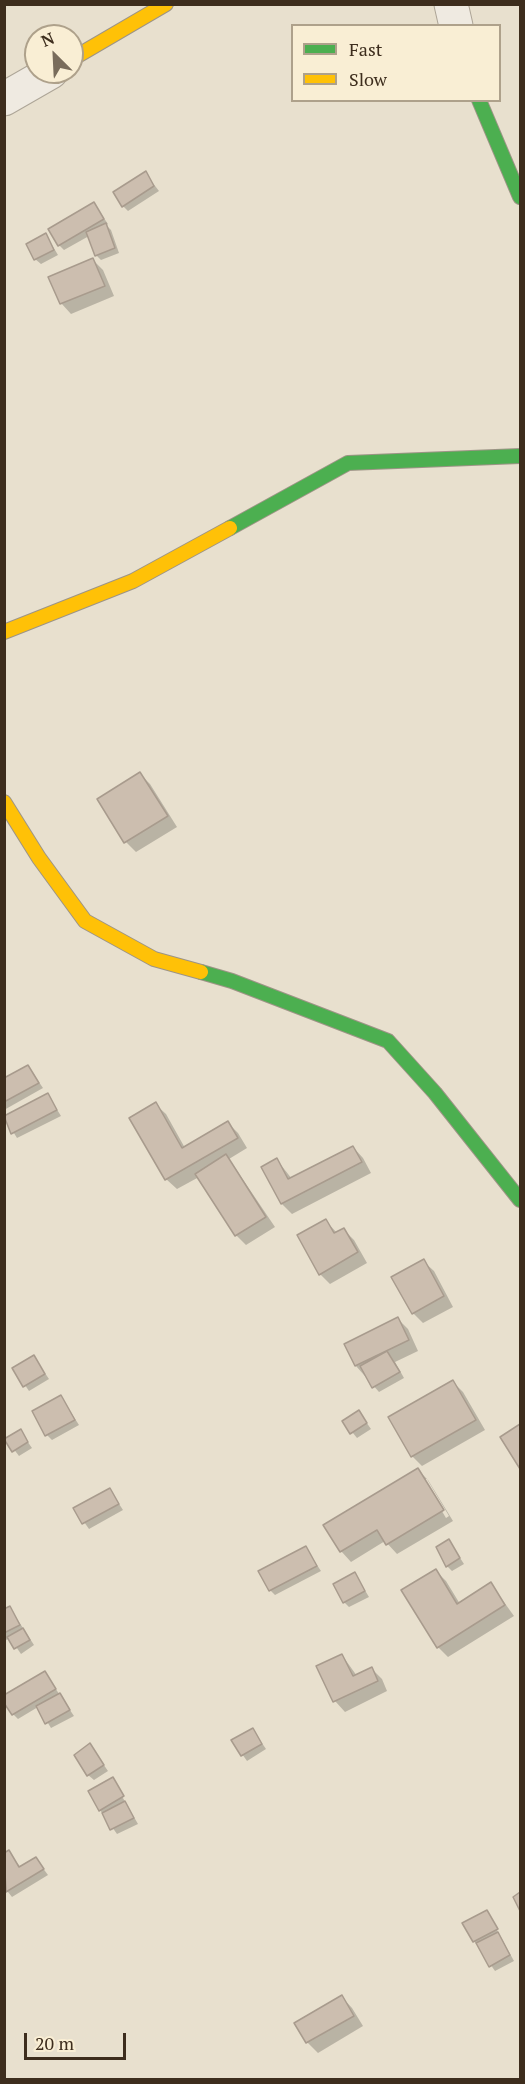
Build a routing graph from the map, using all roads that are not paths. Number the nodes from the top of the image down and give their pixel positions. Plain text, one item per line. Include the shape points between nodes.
1 (166, 4) edge
2 (451, 4) edge
3 (456, 24) edge
4 (84, 52) edge
5 (30, 84) edge
6 (4, 99) edge
7 (480, 102) edge
8 (520, 197) edge
9 (520, 456) edge
10 (4, 632) edge
11 (4, 802) edge
12 (520, 1200) edge

1 - 4 street
2 - 3 street
5 - 6 street
7 - 8 street
9 - 10 street via 348,463 133,581
11 - 12 street via 85,921 154,959 232,981 388,1041

